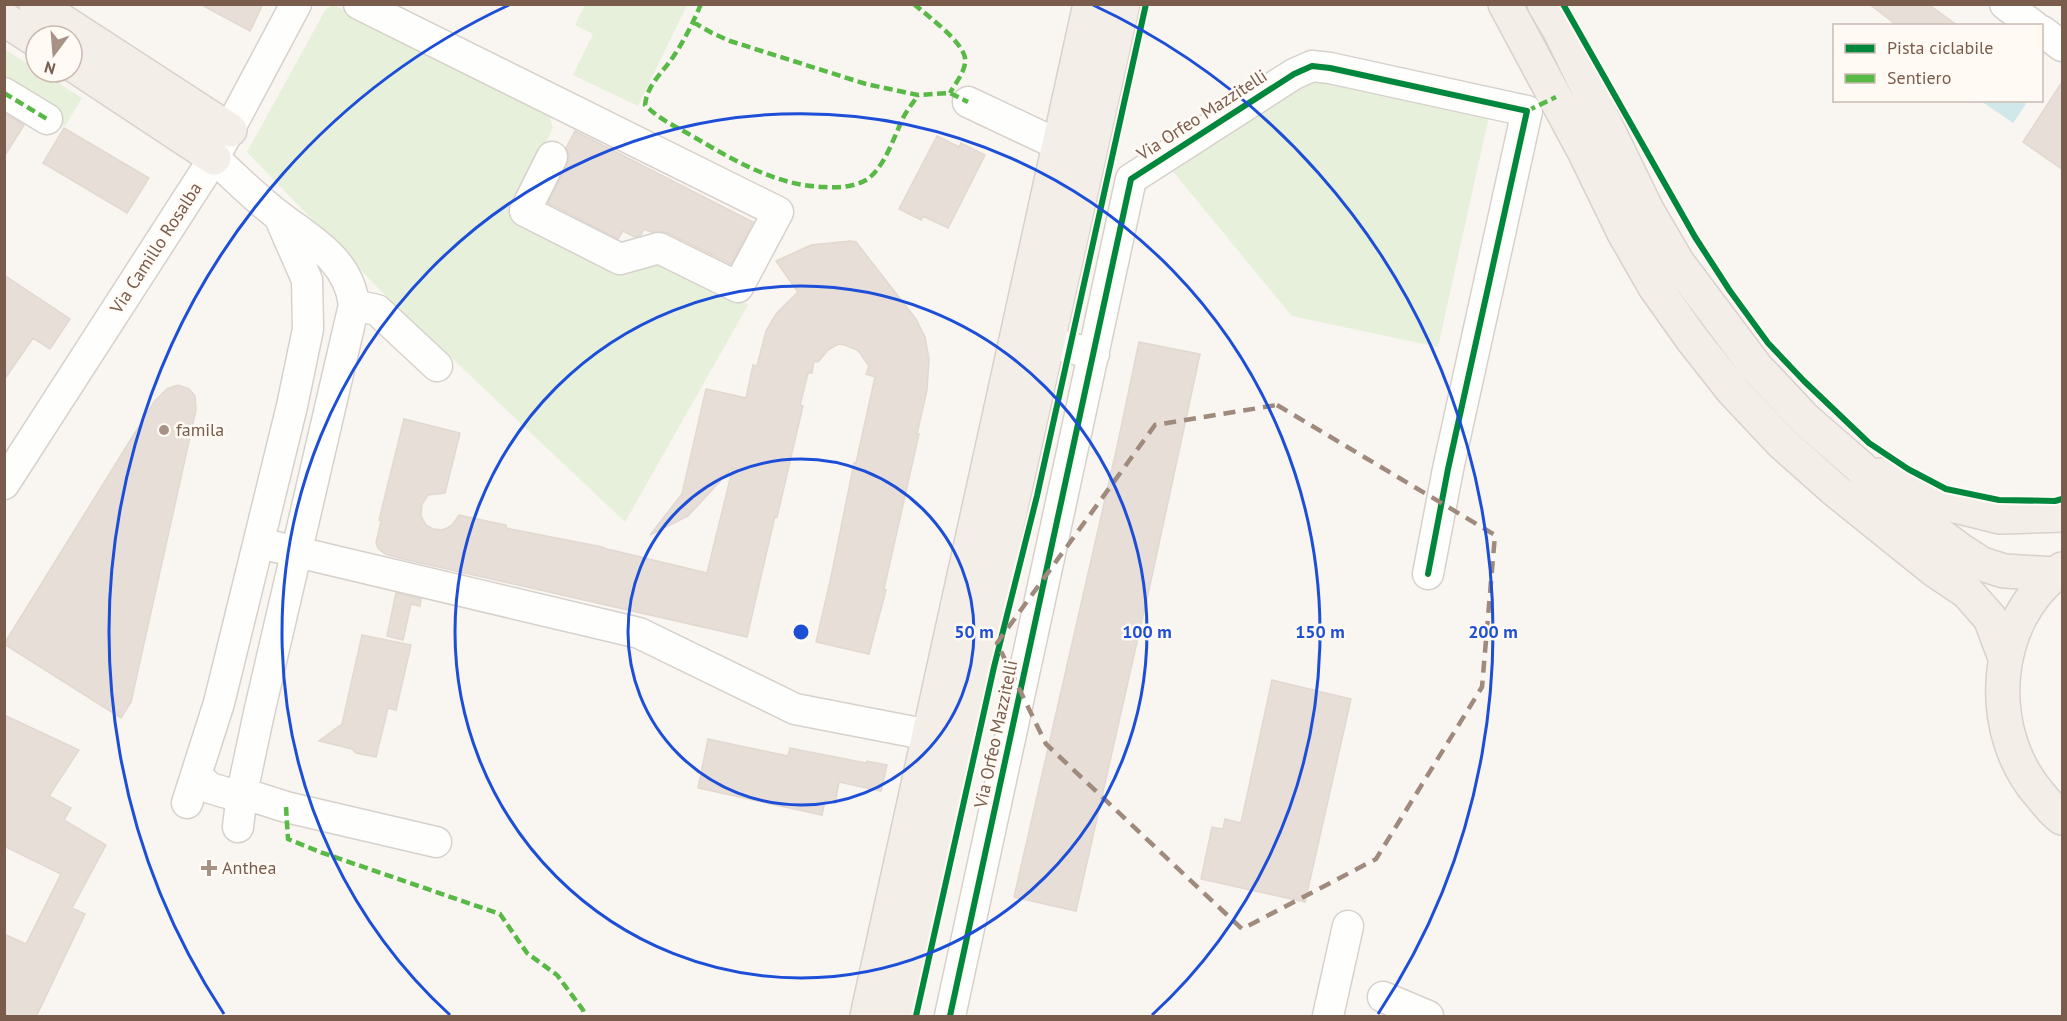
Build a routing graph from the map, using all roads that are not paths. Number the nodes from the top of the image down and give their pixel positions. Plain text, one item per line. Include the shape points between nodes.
1 (36, 4) edge
2 (296, 4) edge
3 (360, 4) edge
4 (1090, 4) edge
5 (1123, 4) edge
6 (1505, 4) edge
7 (1544, 4) edge
8 (2005, 4) edge
9 (4, 19) edge
10 (2031, 24) edge
11 (24, 32) edge
12 (2043, 32) edge
13 (2062, 46) edge
14 (84, 70) edge
15 (4, 93) edge
16 (968, 102) dead end
17 (46, 119) dead end
18 (222, 144) junction
19 (1059, 145) junction
20 (552, 157) dead end
21 (279, 216) junction
22 (354, 305) junction
23 (1048, 342) junction
24 (1094, 354) junction
25 (437, 366) dead end
26 (292, 406) junction
27 (328, 415) junction
28 (1859, 466) junction
29 (4, 484) edge
30 (2062, 515) edge
31 (259, 543) junction
32 (296, 552) junction
33 (2059, 571) edge
34 (1428, 574) dead end
35 (968, 632) junction
36 (2005, 658) junction
37 (955, 691) junction
38 (219, 703) junction
39 (258, 713) junction
40 (929, 735) junction
41 (242, 793) junction
42 (2062, 818) edge
43 (238, 827) dead end
44 (436, 842) dead end
45 (1348, 926) dead end
46 (1383, 997) dead end
47 (867, 1017) edge
48 (898, 1017) edge
49 (950, 1017) edge
50 (1328, 1017) edge
51 (1428, 1017) edge

1 - 18 main road
2 - 18 street, Via Camillo Rosalba
3 - 20 street via 778,212 738,287 659,248 620,259 525,211
4 - 19 main road, Via Orfeo Mazzitelli
5 - 23 main road, Via Orfeo Mazzitelli
6 - 36 main road via 1624,233 1655,287 1692,339 1781,442 1915,555 1967,592 1990,618
7 - 28 main road via 1647,210 1678,263 1756,367 1805,419
8 - 10 street
9 - 11 main road
12 - 13 street
14 - 18 main road
15 - 17 street
16 - 19 street
18 - 21 street
18 - 29 street, Via Camillo Rosalba
19 - 35 main road, Via Orfeo Mazzitelli
21 - 22 street via 304,232 339,264 352,290
21 - 26 street via 307,280 308,329
22 - 25 street via 377,310
22 - 27 street
23 - 24 street
23 - 35 main road, Via Orfeo Mazzitelli
24 - 34 street, Via Orfeo Mazzitelli via 1131,179 1294,74 1312,66 1330,68 1527,111
24 - 49 street, Via Orfeo Mazzitelli
26 - 27 street
26 - 31 street
27 - 32 street
28 - 30 main road via 1957,507 2000,517
28 - 33 main road via 1894,501 1982,564 2004,571
31 - 32 street
31 - 38 street
32 - 39 street
32 - 40 street via 639,633 795,709
33 - 36 main road via 2033,598 2016,627
35 - 37 main road, Via Orfeo Mazzitelli
36 - 42 main road via 2001,701 2009,743 2028,781
37 - 40 main road, Via Orfeo Mazzitelli
37 - 48 main road, Via Orfeo Mazzitelli
38 - 39 street via 231,711
38 - 41 street via 192,789
39 - 41 street
40 - 47 main road, Via Orfeo Mazzitelli
41 - 43 street
41 - 44 street
45 - 50 street
46 - 51 street

